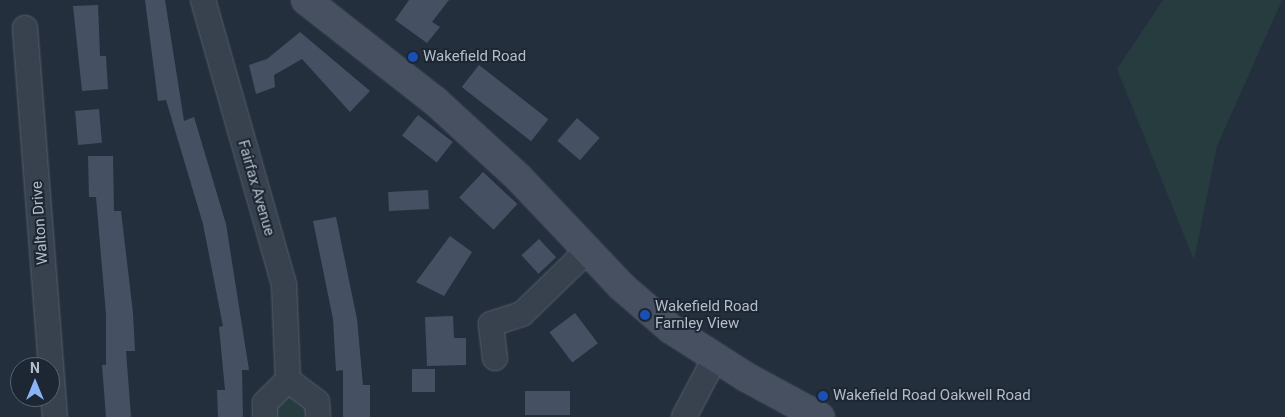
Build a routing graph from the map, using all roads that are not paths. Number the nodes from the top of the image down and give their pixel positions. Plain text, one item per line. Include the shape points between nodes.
1 (203, 0) edge
2 (306, 0) edge
3 (25, 28) dead end
4 (587, 251) junction
5 (716, 356) junction
6 (494, 358) dead end
7 (288, 380) junction
8 (56, 417) edge
9 (265, 417) edge
10 (318, 417) edge
11 (684, 417) edge
12 (820, 417) edge

1 - 7 street, Fairfax Avenue via 284,285
2 - 4 main road via 435,101 518,177
3 - 8 street, Walton Drive
4 - 5 main road via 671,329
4 - 6 street via 522,314 491,324
5 - 11 street
5 - 12 main road
7 - 9 street via 265,403
7 - 10 street via 317,402

